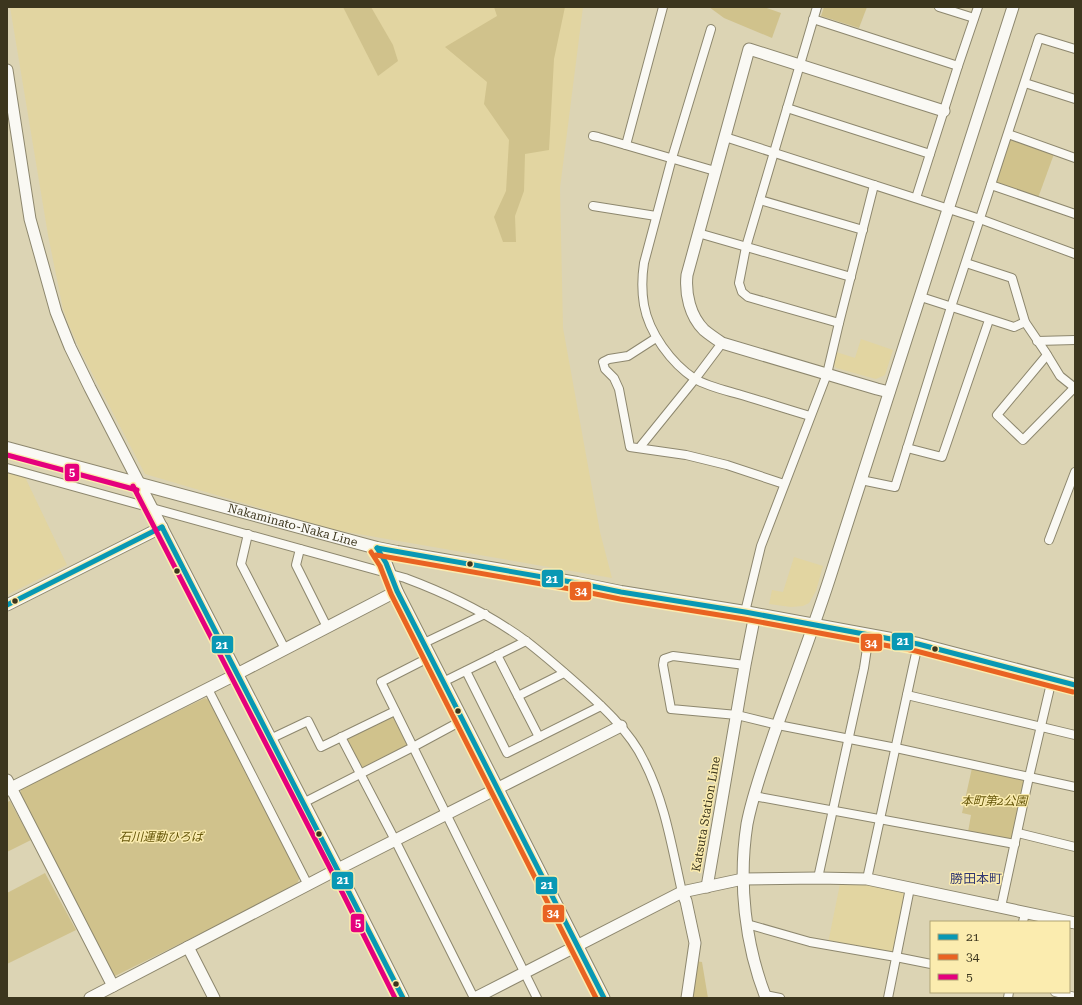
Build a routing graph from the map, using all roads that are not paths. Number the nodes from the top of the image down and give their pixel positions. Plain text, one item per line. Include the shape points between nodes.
1 (663, 7) edge
2 (817, 7) edge
3 (939, 7) edge
4 (978, 7) edge
5 (1013, 7) edge
6 (974, 18) junction
7 (813, 19) junction
8 (711, 29) dead end
9 (1075, 49) edge
10 (799, 65) junction
11 (958, 66) junction
12 (7, 70) edge
13 (1024, 83) junction
14 (1075, 99) edge
15 (787, 108) junction
16 (944, 111) junction
17 (1008, 134) junction
18 (593, 136) dead end
19 (725, 137) junction
20 (626, 144) junction
21 (774, 152) junction
22 (930, 154) junction
23 (672, 158) junction
24 (1075, 158) edge
25 (715, 171) junction
26 (991, 184) junction
27 (874, 185) junction
28 (916, 198) junction
29 (760, 200) junction
30 (593, 206) dead end
31 (948, 209) junction
32 (1075, 214) edge
33 (656, 216) junction
34 (980, 219) junction
35 (863, 230) junction
36 (698, 233) junction
37 (746, 247) junction
38 (1075, 254) edge
39 (966, 262) junction
40 (851, 277) junction
41 (920, 297) junction
42 (951, 307) junction
43 (989, 320) junction
44 (1025, 322) junction
45 (839, 323) junction
46 (656, 338) junction
47 (1075, 340) edge
48 (1037, 341) junction
49 (722, 343) junction
50 (1047, 355) junction
51 (827, 374) junction
52 (696, 379) junction
53 (1074, 388) edge
54 (889, 392) junction
55 (810, 416) junction
56 (640, 447) junction
57 (7, 448) edge
58 (907, 448) junction
59 (7, 468) edge
60 (1075, 472) edge
61 (861, 480) junction
62 (139, 483) junction
63 (784, 484) junction
64 (152, 509) junction
65 (162, 527) junction
66 (248, 534) junction
67 (1048, 540) dead end
68 (300, 548) junction
69 (377, 548) junction
70 (389, 573) junction
71 (397, 591) junction
72 (7, 605) edge
73 (750, 613) junction
74 (485, 614) junction
75 (814, 624) junction
76 (327, 627) junction
77 (869, 635) junction
78 (526, 641) junction
79 (424, 643) junction
80 (918, 644) junction
81 (285, 649) junction
82 (497, 655) junction
83 (430, 657) junction
84 (745, 666) junction
85 (466, 671) junction
86 (564, 673) junction
87 (237, 674) junction
88 (1052, 679) junction
89 (444, 682) junction
90 (1075, 685) edge
91 (208, 689) junction
92 (518, 696) junction
93 (907, 696) junction
94 (601, 706) junction
95 (395, 711) junction
96 (736, 715) junction
97 (463, 720) junction
98 (778, 725) junction
99 (620, 726) junction
100 (1040, 726) junction
101 (1075, 735) edge
102 (341, 737) junction
103 (539, 737) junction
104 (270, 739) junction
105 (849, 739) junction
106 (413, 747) junction
107 (896, 748) junction
108 (360, 774) junction
109 (1029, 777) junction
110 (8, 786) edge
111 (1075, 787) edge
112 (497, 788) junction
113 (754, 796) junction
114 (303, 803) junction
115 (833, 811) junction
116 (446, 814) junction
117 (880, 820) junction
118 (1018, 833) junction
119 (394, 840) junction
120 (1015, 844) junction
121 (1075, 847) edge
122 (338, 869) junction
123 (818, 878) junction
124 (743, 879) junction
125 (866, 879) junction
126 (308, 885) junction
127 (707, 887) junction
128 (910, 888) junction
129 (682, 892) junction
130 (1001, 907) junction
131 (1024, 918) edge
132 (1055, 921) edge
133 (747, 924) junction
134 (577, 946) junction
135 (188, 947) junction
136 (896, 956) junction
137 (930, 964) edge
138 (524, 973) junction
139 (113, 986) junction
140 (1059, 993) edge
141 (766, 996) edge
142 (1075, 997) edge
143 (90, 998) edge
144 (214, 998) edge
145 (403, 998) edge
146 (475, 998) edge
147 (537, 998) edge
148 (604, 998) edge
149 (687, 998) edge
150 (780, 998) edge
151 (888, 998) edge

1 - 20 street
2 - 7 street
3 - 6 street
4 - 6 street
5 - 31 street
6 - 11 street
7 - 10 street
7 - 11 street
8 - 23 street
9 - 13 street via 1039,38
10 - 15 street
10 - 16 street
10 - 19 street via 750,49
11 - 16 street
12 - 62 street via 30,219 56,312 70,347
13 - 14 street
13 - 17 street
15 - 21 street
15 - 22 street
16 - 22 street
17 - 24 street
17 - 26 street
18 - 20 street
19 - 21 street
19 - 25 street
20 - 23 street
21 - 27 street
21 - 29 street
22 - 28 street
23 - 25 street
23 - 33 street
25 - 36 street
26 - 32 street
26 - 34 street
27 - 28 street
27 - 35 street
28 - 31 street
29 - 35 street
29 - 37 street
30 - 33 street
31 - 34 street
31 - 41 street
33 - 46 street via 643,272 644,305
34 - 38 street
34 - 39 street
35 - 40 street
36 - 37 street
36 - 49 street via 687,274 689,303 698,322
37 - 40 street
37 - 45 street via 739,283 742,292 748,297
39 - 42 street
39 - 44 street via 1012,278
40 - 45 street
41 - 42 street
41 - 54 street
42 - 43 street
42 - 58 street
43 - 44 street via 1014,327
43 - 58 street via 942,457
44 - 48 street
45 - 51 street
46 - 52 street via 671,358
46 - 56 street via 628,356 603,362 619,389 630,446
47 - 48 street
48 - 50 street
49 - 51 street
49 - 52 street
50 - 53 street via 1060,376
50 - 53 street via 997,415 1023,440
51 - 54 street
51 - 55 street
52 - 55 street
52 - 56 street
54 - 61 street
55 - 63 street
56 - 63 street via 727,465
57 - 62 main road, Nakaminato-Naka Line
58 - 61 street via 894,487
59 - 64 street
60 - 67 street
61 - 75 street
62 - 64 street
62 - 69 main road, Nakaminato-Naka Line
63 - 73 street via 761,546
64 - 65 street
64 - 66 street
65 - 72 street
65 - 87 street
66 - 68 street
66 - 81 street via 241,564
68 - 70 street
68 - 76 street via 296,565
69 - 70 street
69 - 73 main road, Nakaminato-Naka Line
70 - 71 street
70 - 74 street via 416,582
71 - 76 street
71 - 79 street
73 - 75 main road, Nakaminato-Naka Line
73 - 84 street, Katsuta Station Line
74 - 78 street
74 - 79 street
75 - 77 main road, Nakaminato-Naka Line
75 - 98 street
76 - 81 street
77 - 80 main road, Nakaminato-Naka Line
77 - 105 street
78 - 82 street
78 - 86 street
79 - 83 street
80 - 88 main road, Nakaminato-Naka Line
80 - 93 street
81 - 87 street
82 - 85 street
82 - 92 street
83 - 89 street
83 - 95 street via 381,682
84 - 96 street, Katsuta Station Line
84 - 96 street via 673,656 664,659 671,709
85 - 89 street
85 - 103 street via 507,753
86 - 92 street
86 - 94 street
87 - 91 street
87 - 104 street
88 - 90 main road, Nakaminato-Naka Line
88 - 100 street
89 - 97 street
91 - 110 street
91 - 126 street
92 - 103 street
93 - 100 street
93 - 107 street
94 - 99 street
94 - 103 street
95 - 102 street
95 - 106 street
96 - 98 street
96 - 127 street, Katsuta Station Line
97 - 106 street
97 - 112 street
98 - 105 street
98 - 113 street
99 - 112 street
99 - 129 street via 644,761 657,792
100 - 101 street
100 - 109 street
102 - 104 street via 321,747 308,721
102 - 108 street
104 - 114 street
105 - 107 street
105 - 115 street
106 - 108 street
106 - 116 street
107 - 109 street
107 - 117 street
108 - 114 street
108 - 119 street
109 - 111 street
109 - 118 street
110 - 139 street
112 - 116 street
112 - 134 street
113 - 115 street
113 - 124 street via 747,824
114 - 122 street
115 - 117 street
115 - 123 street
116 - 119 street
116 - 138 street
117 - 120 street
117 - 125 street
118 - 120 street
118 - 121 street
119 - 122 street
119 - 146 street
120 - 130 street
122 - 126 street
122 - 145 street
123 - 124 street
123 - 125 street
124 - 127 street
124 - 133 street
125 - 128 street
126 - 135 street
127 - 129 street, Katsuta Station Line
128 - 130 street
128 - 136 street
129 - 134 street, Katsuta Station Line
129 - 149 street via 695,943
130 - 131 street
131 - 132 street
133 - 136 street via 810,942
133 - 141 street via 752,957
134 - 138 street, Katsuta Station Line
134 - 148 street
135 - 139 street
135 - 144 street
136 - 137 street
136 - 151 street
138 - 146 street, Katsuta Station Line
138 - 147 street
139 - 143 street
140 - 142 street
141 - 150 street

